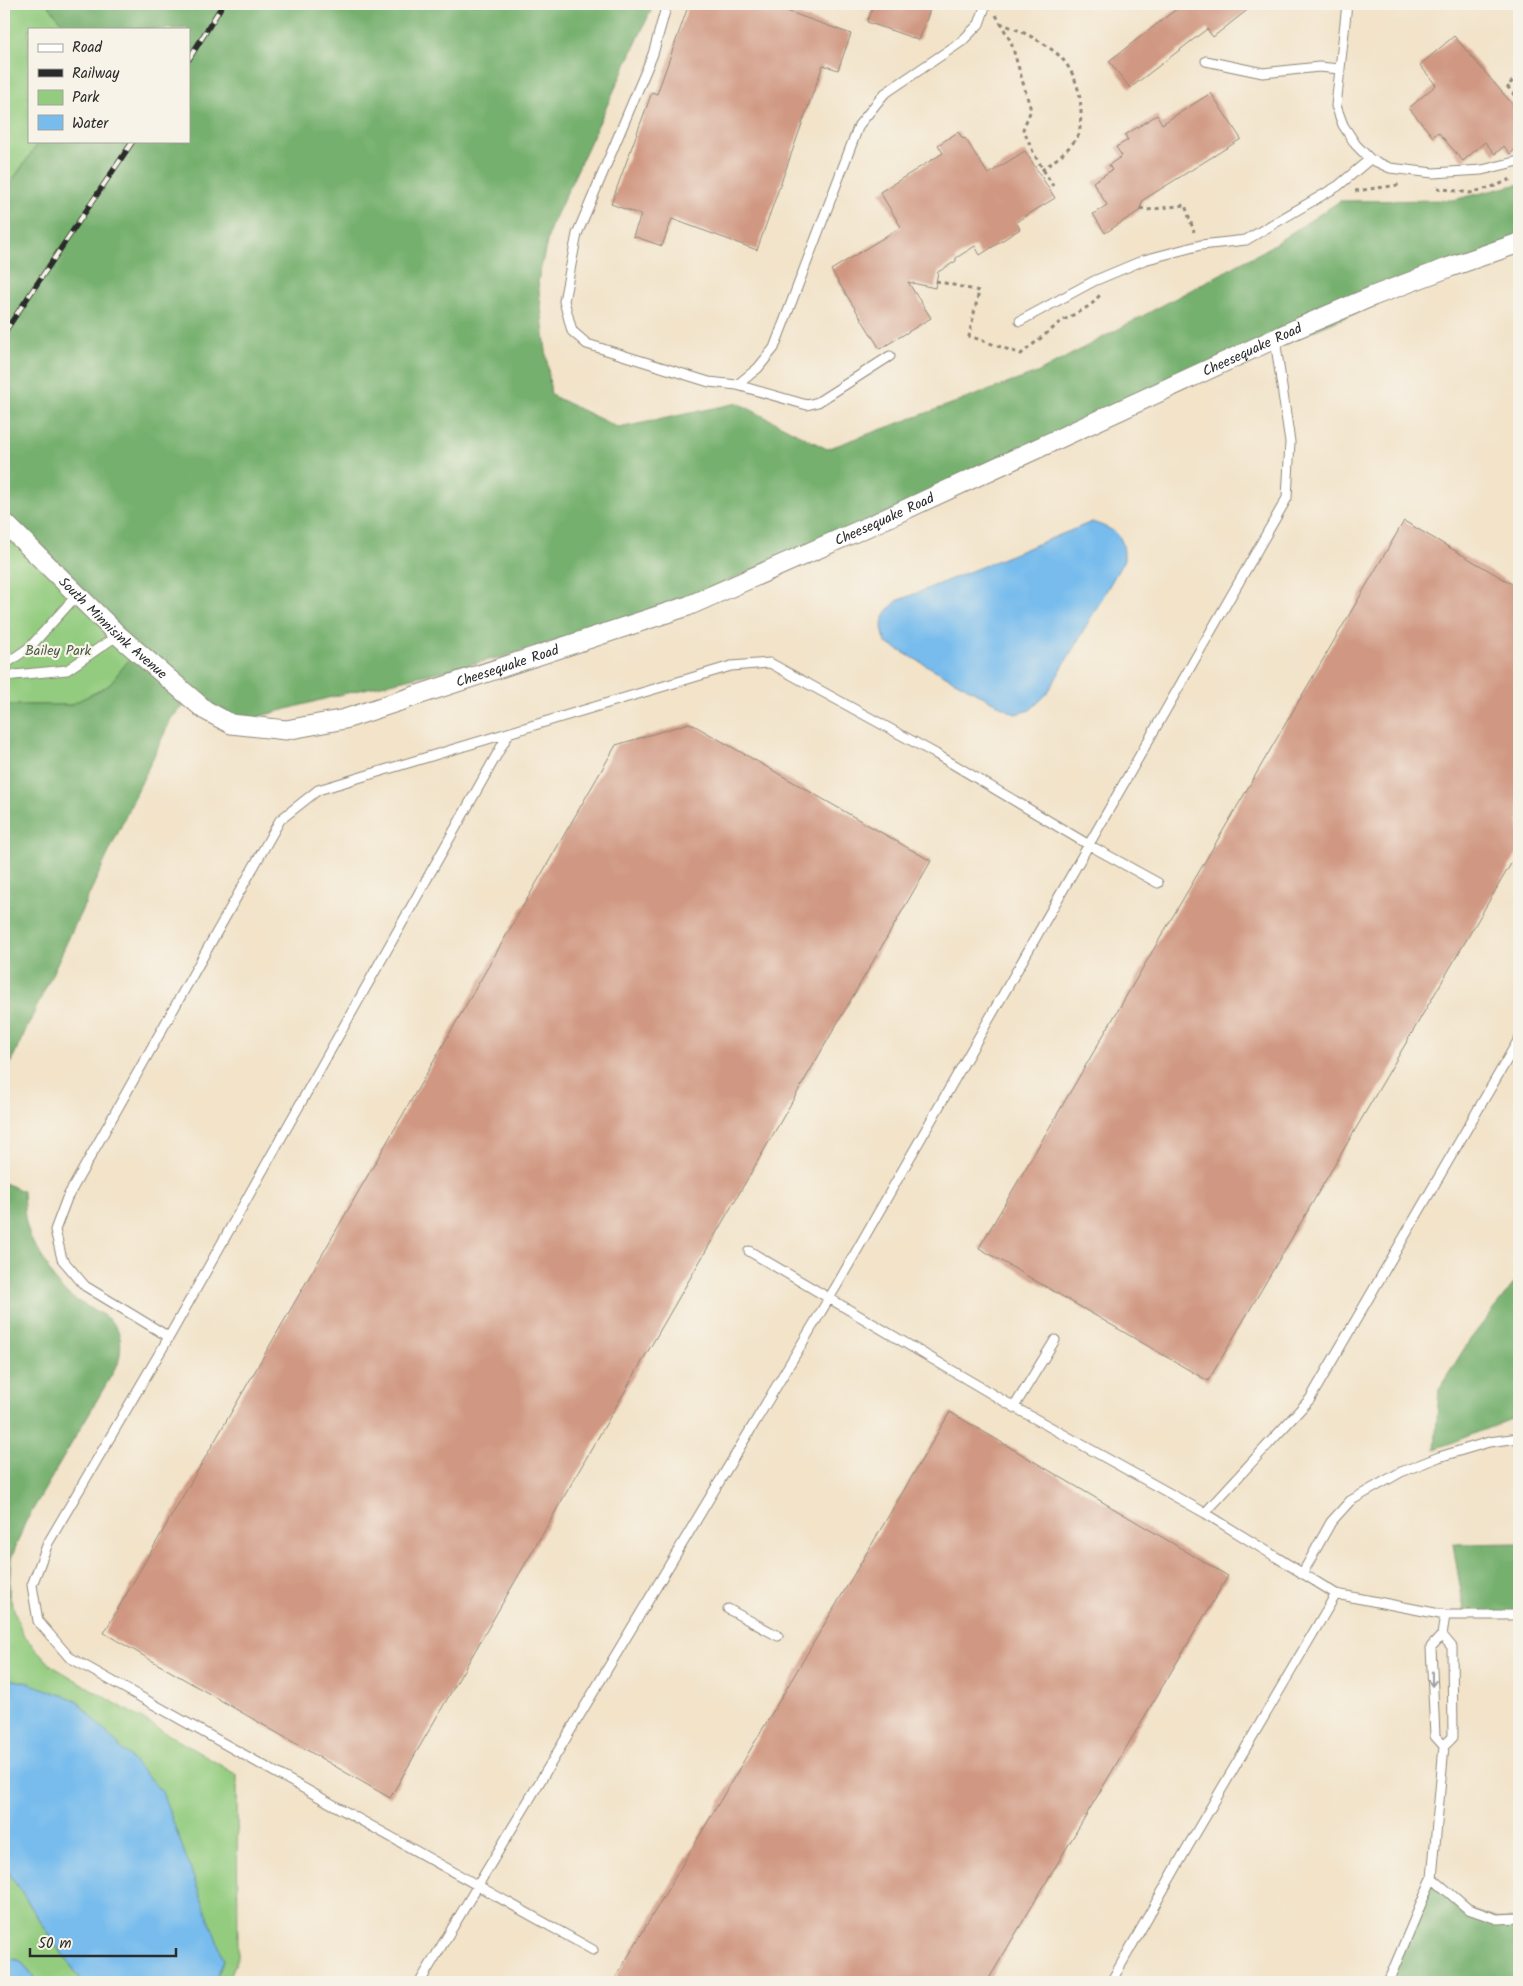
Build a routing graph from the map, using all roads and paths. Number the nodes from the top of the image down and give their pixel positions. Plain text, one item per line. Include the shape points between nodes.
1 (667, 4) edge
2 (1347, 4) edge
3 (990, 7) edge
4 (1000, 23) junction
5 (1206, 61) dead end
6 (1340, 69) junction
7 (1519, 76) edge
8 (1519, 101) edge
9 (1370, 159) junction
10 (1519, 161) edge
11 (1043, 170) junction
12 (1039, 172) dead end
13 (1053, 186) dead end
14 (1140, 208) dead end
15 (1194, 235) dead end
16 (1519, 243) edge
17 (1020, 321) dead end
18 (1275, 339) junction
19 (890, 356) dead end
20 (737, 385) junction
21 (4, 522) edge
22 (78, 594) junction
23 (118, 635) junction
24 (4, 665) edge
25 (4, 676) edge
26 (231, 724) joint
27 (509, 733) junction
28 (1089, 845) junction
29 (1158, 883) dead end
30 (1519, 1039) edge
31 (749, 1251) dead end
32 (830, 1299) junction
33 (169, 1337) junction
34 (1054, 1340) dead end
35 (1014, 1407) junction
36 (1519, 1438) edge
37 (1205, 1513) junction
38 (1302, 1574) junction
39 (1336, 1594) junction
40 (728, 1609) dead end
41 (1445, 1615) junction
42 (1519, 1616) edge
43 (1442, 1635) junction
44 (778, 1636) dead end
45 (1444, 1746) junction
46 (1432, 1878) junction
47 (478, 1886) junction
48 (1519, 1918) edge
49 (593, 1950) dead end
50 (420, 1982) edge
51 (1111, 1982) edge
52 (1388, 1982) edge

1 - 20 lane via 653,54 577,234 564,301 572,331 587,344 709,382
2 - 6 lane
3 - 4 path
3 - 20 lane via 979,24 960,42 884,94 859,125 774,348 758,368
4 - 11 path via 1011,42 1031,110 1023,129
4 - 11 path via 1034,38 1055,52 1069,68 1077,85 1082,110 1079,135
5 - 6 lane via 1263,73
6 - 9 lane via 1336,106 1343,125
7 - 8 path via 1507,86
9 - 10 lane via 1390,168 1434,173 1482,170
9 - 17 lane via 1338,186 1246,240 1201,245 1144,260 1094,281
11 - 12 path
11 - 13 path
14 - 15 path via 1185,205
16 - 18 street, Cheesequake Road via 1373,296
18 - 26 street, Cheesequake Road via 688,606 344,719 286,730
18 - 28 lane via 1290,442 1286,498
19 - 20 lane via 818,402 807,405
21 - 22 street, South Minnisink Avenue
22 - 23 street, South Minnisink Avenue
22 - 24 lane via 30,647
23 - 25 lane via 67,670
23 - 26 street, South Minnisink Avenue via 205,710
27 - 28 lane via 731,666 770,663 936,754
27 - 33 lane
27 - 33 lane via 318,790 280,820 250,872 67,1198 55,1230 62,1260 85,1286
28 - 29 lane
28 - 32 lane
30 - 37 lane via 1310,1399
31 - 32 lane
32 - 35 lane
32 - 47 lane
33 - 47 lane via 48,1543 32,1585 38,1621 69,1657
34 - 35 lane
35 - 37 lane
36 - 38 lane via 1488,1442 1439,1457 1401,1472 1350,1501 1331,1522
37 - 38 lane
38 - 39 lane
39 - 41 lane
39 - 51 lane
40 - 44 lane
41 - 42 lane
41 - 43 lane
43 - 45 lane via 1452,1647 1453,1737
43 -> 45 lane via 1431,1647 1435,1736
45 - 46 lane
46 - 48 lane via 1468,1909 1497,1920
46 - 52 lane
47 - 49 lane
47 - 50 lane

